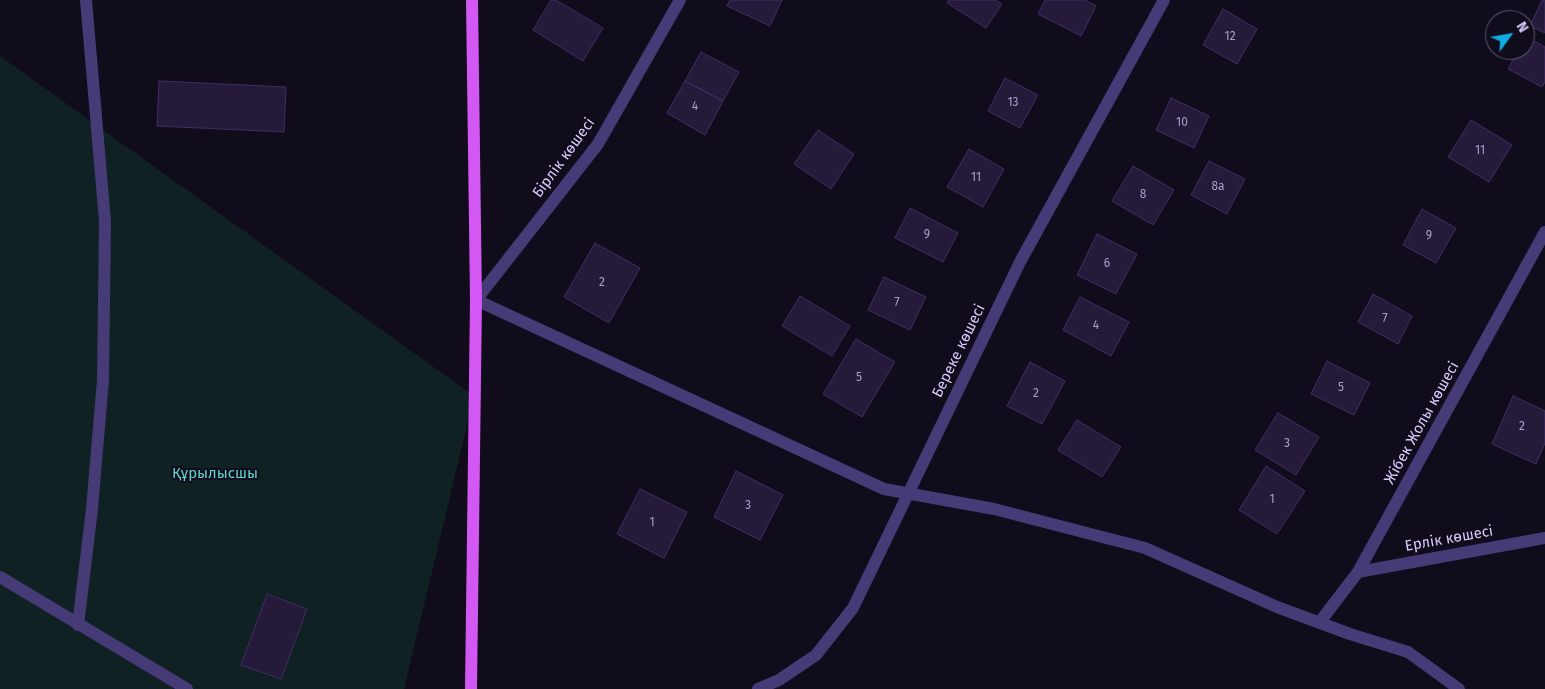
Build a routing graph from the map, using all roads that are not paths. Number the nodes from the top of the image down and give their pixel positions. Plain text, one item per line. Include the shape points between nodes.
1 (86, 0) edge
2 (472, 0) edge
3 (680, 0) edge
4 (1164, 0) edge
5 (1545, 232) edge
6 (476, 300) junction
7 (908, 493) junction
8 (1545, 538) edge
9 (1358, 572) junction
10 (0, 578) edge
11 (1319, 623) junction
12 (78, 626) junction
13 (1452, 687) edge
14 (187, 689) edge
15 (471, 689) edge
16 (758, 689) edge

1 - 12 street via 105,221 103,380
2 - 6 main road
3 - 6 street, Бірлік көшесі via 598,144
4 - 7 street, Береке көшесі via 1020,262
5 - 9 street, Жібек Жолы көшесі
6 - 7 street via 884,489
6 - 15 main road
7 - 11 street via 994,509 1145,548
7 - 16 street, Береке көшесі via 854,608 816,655 779,680
8 - 9 street, Ерлік көшесі
9 - 11 street, Жібек Жолы көшесі
10 - 12 street
11 - 13 street via 1408,652
12 - 14 street

